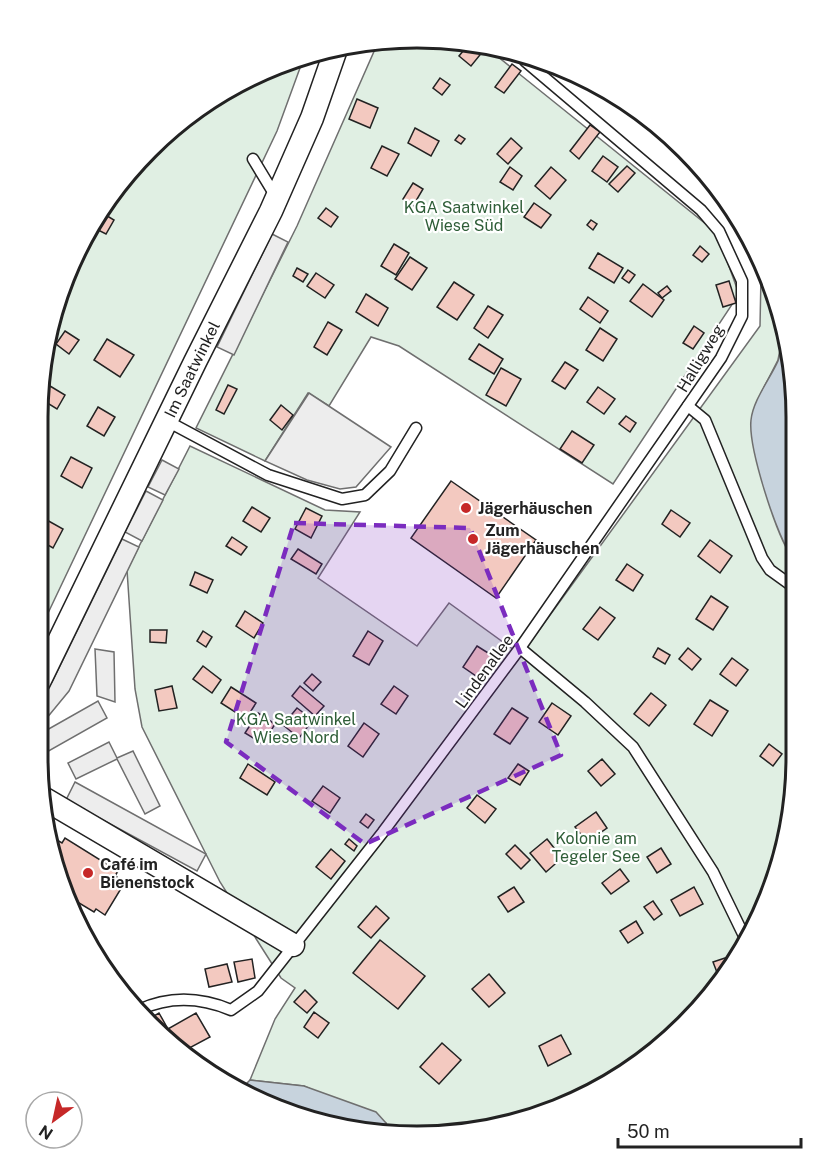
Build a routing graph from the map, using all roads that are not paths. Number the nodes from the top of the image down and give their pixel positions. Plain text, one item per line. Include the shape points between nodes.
1 (333, 58) edge
2 (532, 67) edge
3 (253, 159) dead end
4 (276, 197) junction
5 (688, 406) junction
6 (167, 421) junction
7 (416, 428) dead end
8 (786, 582) edge
9 (520, 648) junction
10 (48, 664) edge
11 (51, 803) edge
12 (742, 932) edge
13 (293, 945) junction
14 (147, 1008) edge

1 - 4 street, Im Saatwinkel via 312,118
2 - 5 lane, Halligweg via 701,210 719,231 742,281 742,316
3 - 4 lane
4 - 6 street, Im Saatwinkel
5 - 8 lane, Halligweg via 705,420 762,558
5 - 9 lane, Lindenallee
6 - 7 lane via 268,475 342,499 365,495 390,471
6 - 10 street, Im Saatwinkel
9 - 12 lane via 633,747 713,872
9 - 13 lane, Lindenallee
11 - 13 street
13 - 14 lane via 258,991 231,1010 193,999

